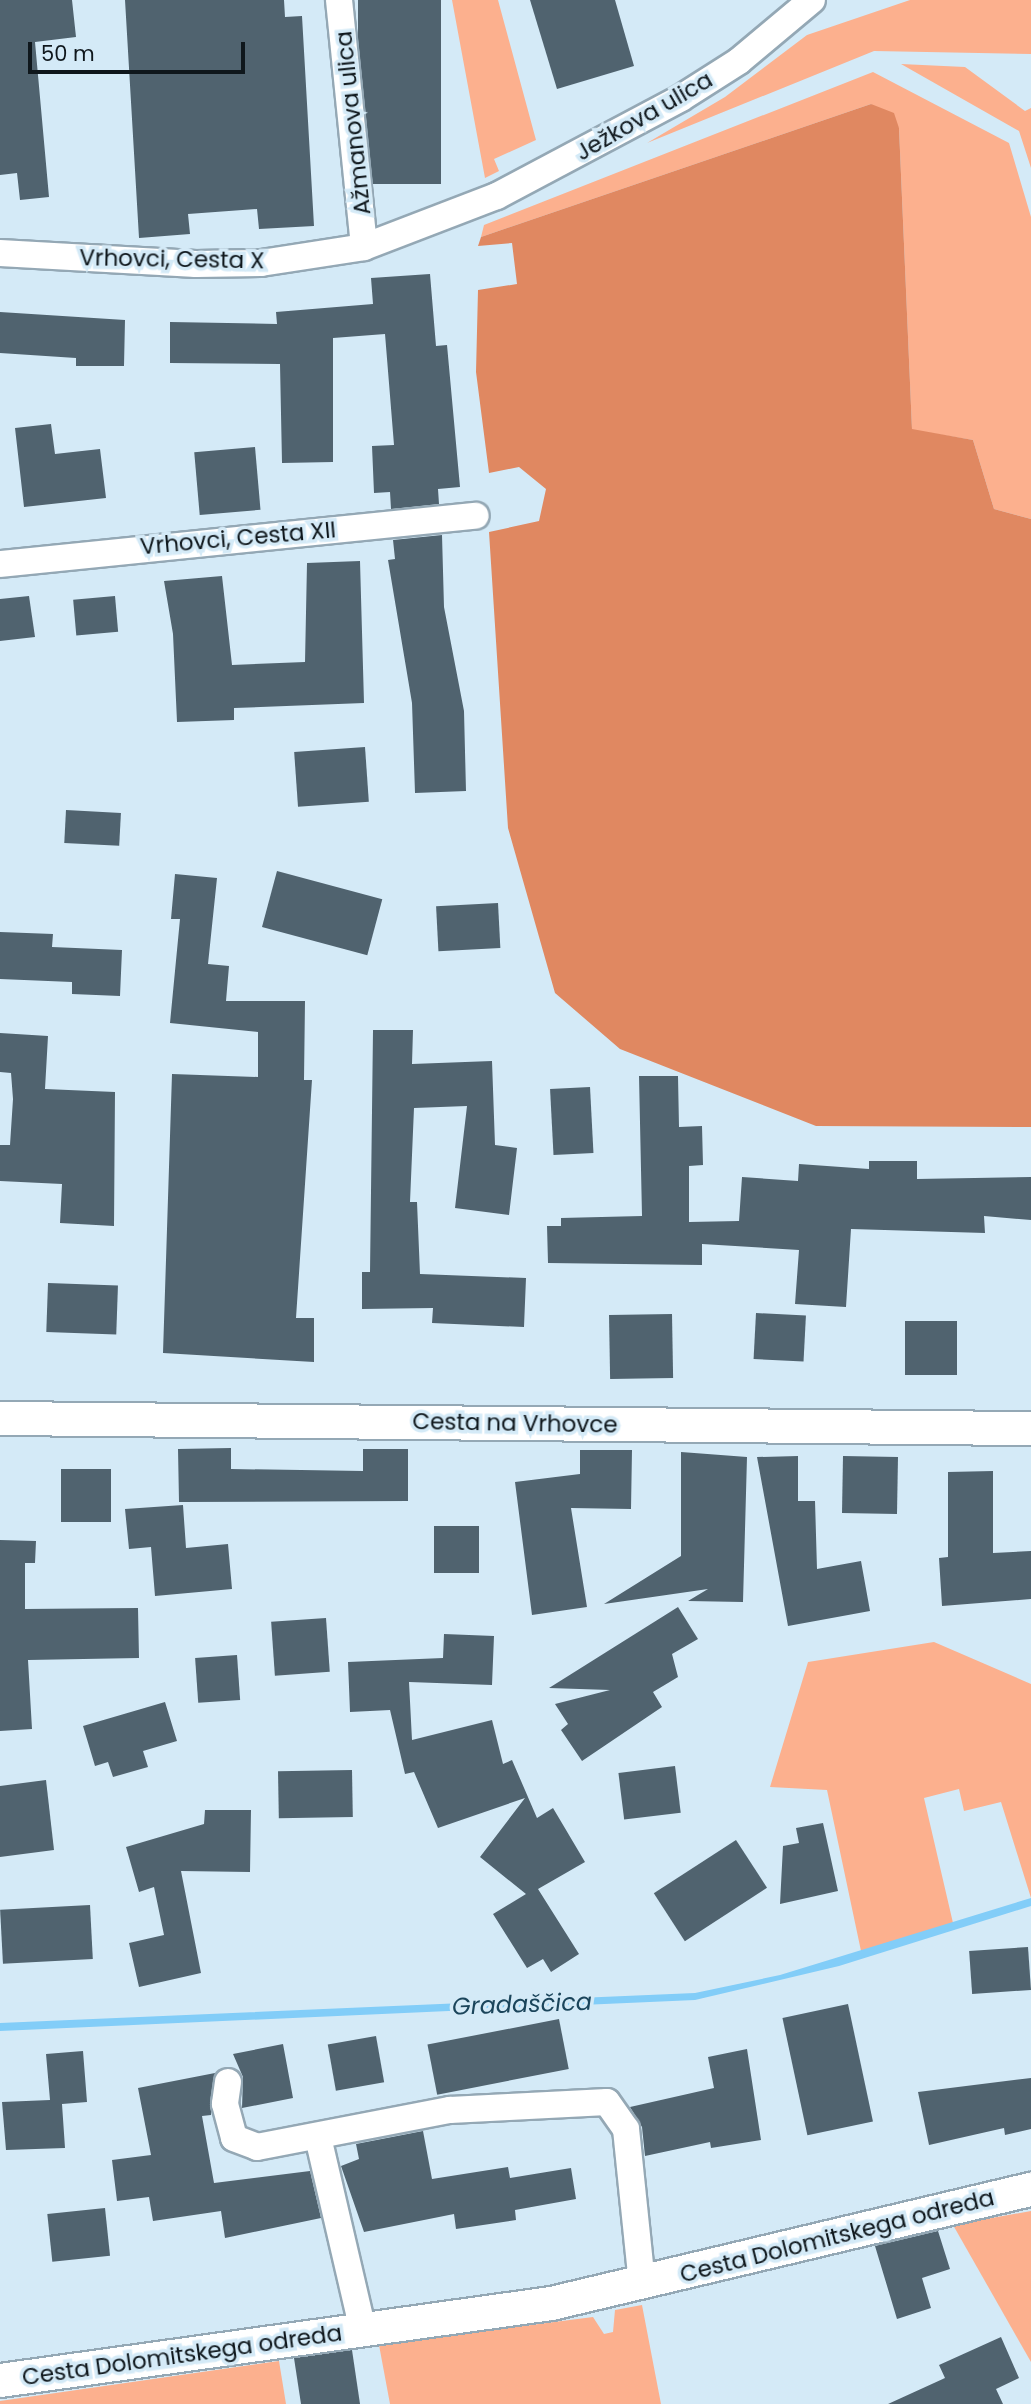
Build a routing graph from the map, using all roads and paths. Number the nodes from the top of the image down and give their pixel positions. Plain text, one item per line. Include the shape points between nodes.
1 (340, 0) edge
2 (812, 0) edge
3 (462, 211) joint
4 (364, 247) junction
5 (0, 253) edge
6 (476, 516) dead end
7 (0, 564) edge
8 (0, 1418) edge
9 (1031, 1428) edge
10 (228, 2082) dead end
11 (318, 2137) junction
12 (1031, 2189) edge
13 (642, 2283) junction
14 (363, 2330) junction
15 (0, 2381) edge

1 - 4 street, Ažmanova ulica
2 - 3 street, Ježkova ulica via 681,98
3 - 4 street, Vrhovci, Cesta X
4 - 5 street, Vrhovci, Cesta X via 196,264
6 - 7 street, Vrhovci, Cesta XII
8 - 9 street, Cesta na Vrhovce
10 - 11 street via 225,2104 234,2138 257,2147
11 - 13 street via 450,2110 607,2102 626,2129
11 - 14 street, Cesta Dolomitskega odreda
12 - 13 street, Cesta Dolomitskega odreda
13 - 14 street, Cesta Dolomitskega odreda
14 - 15 street, Cesta Dolomitskega odreda

